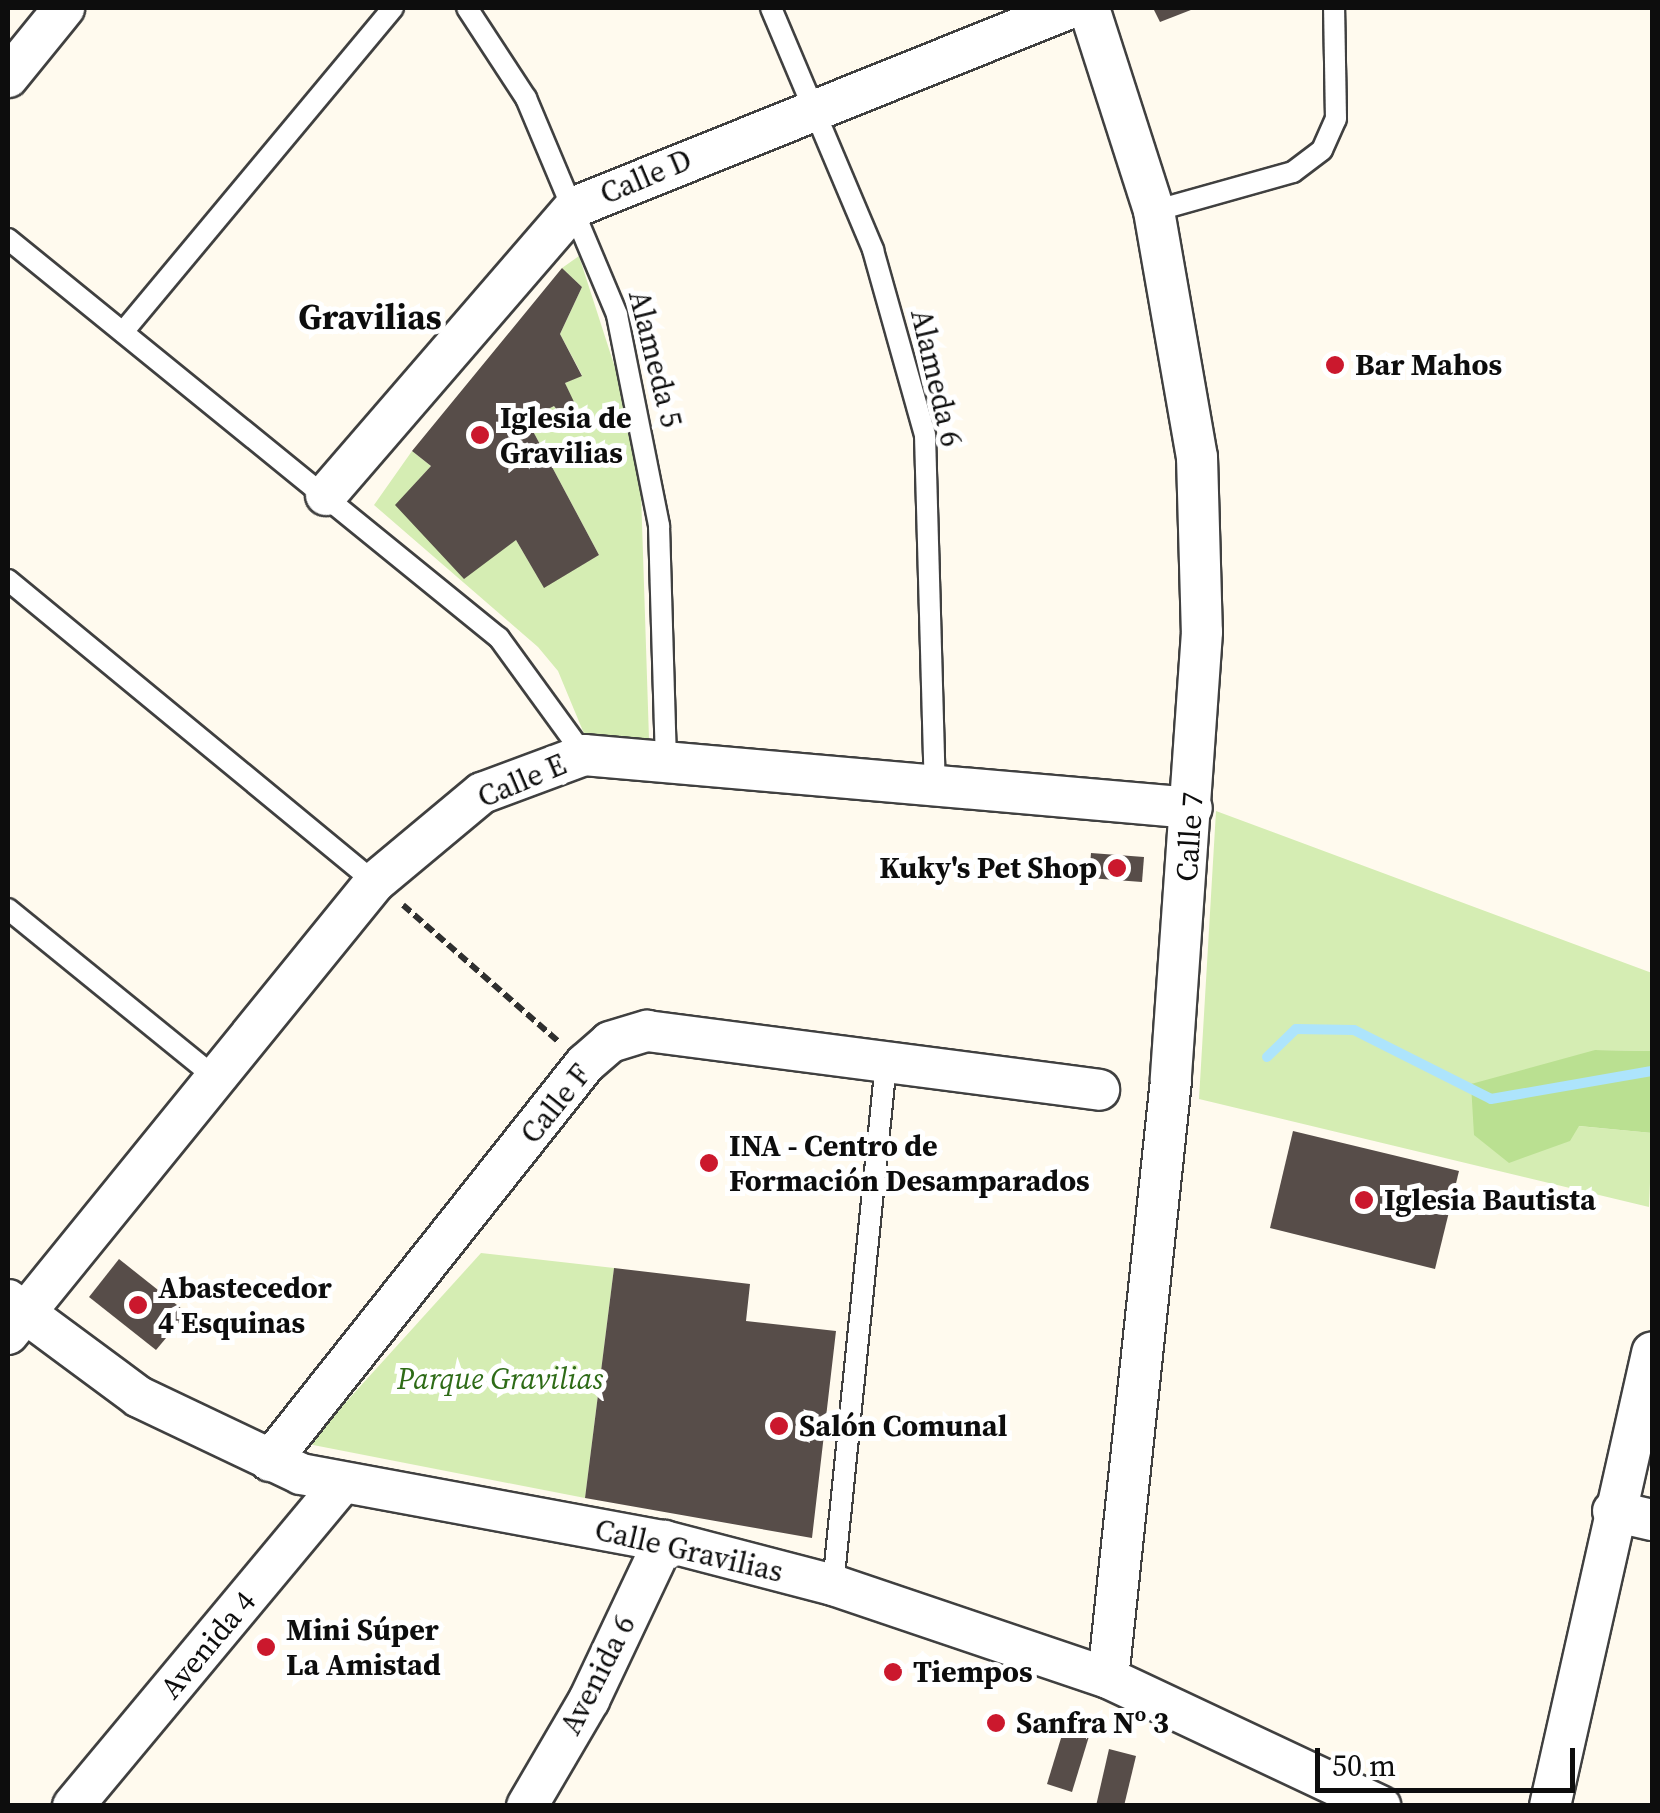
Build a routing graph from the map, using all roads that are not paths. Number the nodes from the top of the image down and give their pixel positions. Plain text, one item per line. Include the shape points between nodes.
1 (64, 8) edge
2 (393, 8) edge
3 (467, 8) edge
4 (771, 8) edge
5 (1070, 8) edge
6 (1088, 8) edge
7 (1334, 8) edge
8 (8, 77) edge
9 (816, 104) junction
10 (575, 207) junction
11 (1154, 210) junction
12 (8, 239) edge
13 (123, 332) junction
14 (326, 494) junction
15 (8, 580) edge
16 (584, 755) junction
17 (666, 758) junction
18 (935, 784) junction
19 (1192, 808) junction
20 (375, 882) junction
21 (8, 909) edge
22 (886, 1063) junction
23 (215, 1077) junction
24 (1099, 1090) dead end
25 (13, 1316) edge
26 (1652, 1352) edge
27 (270, 1461) junction
28 (341, 1484) junction
29 (1613, 1511) junction
30 (1652, 1520) edge
31 (664, 1541) junction
32 (834, 1585) junction
33 (1108, 1678) junction
34 (73, 1806) edge
35 (527, 1806) edge
36 (1380, 1806) edge
37 (1550, 1806) edge

1 - 8 street
2 - 13 lane
3 - 10 lane, Alameda 5 via 526,98
4 - 9 lane, Alameda 6
5 - 9 street, Calle D
6 - 11 street, Calle 7
7 - 11 lane via 1336,119 1322,150 1294,172
9 - 10 street, Calle D
9 - 18 lane, Alameda 6 via 873,250 925,435
10 - 14 street, Calle D
10 - 17 lane, Alameda 5 via 617,316 640,408 658,526
11 - 19 street, Calle 7 via 1197,457 1202,632
12 - 13 lane
13 - 14 lane
14 - 16 lane via 499,638
15 - 20 lane
16 - 17 street, Calle E
16 - 20 street, Calle E via 482,793
17 - 18 street, Calle E
18 - 19 street, Calle E
19 - 33 street, Calle 7
20 - 23 street, Calle E
21 - 23 lane
22 - 24 street, Calle F
22 - 27 street, Calle F via 647,1031 610,1042 585,1064
22 - 32 lane
23 - 25 street, Calle E
25 - 27 street, Calle Gravilias via 139,1397
26 - 29 street
27 - 28 street, Calle Gravilias
28 - 31 street, Calle Gravilias
28 - 34 street, Avenida 4
29 - 30 street
29 - 37 street
31 - 32 street, Calle Gravilias
31 - 35 street, Avenida 6 via 589,1700
32 - 33 street, Calle Gravilias
33 - 36 street, Calle Gravilias

